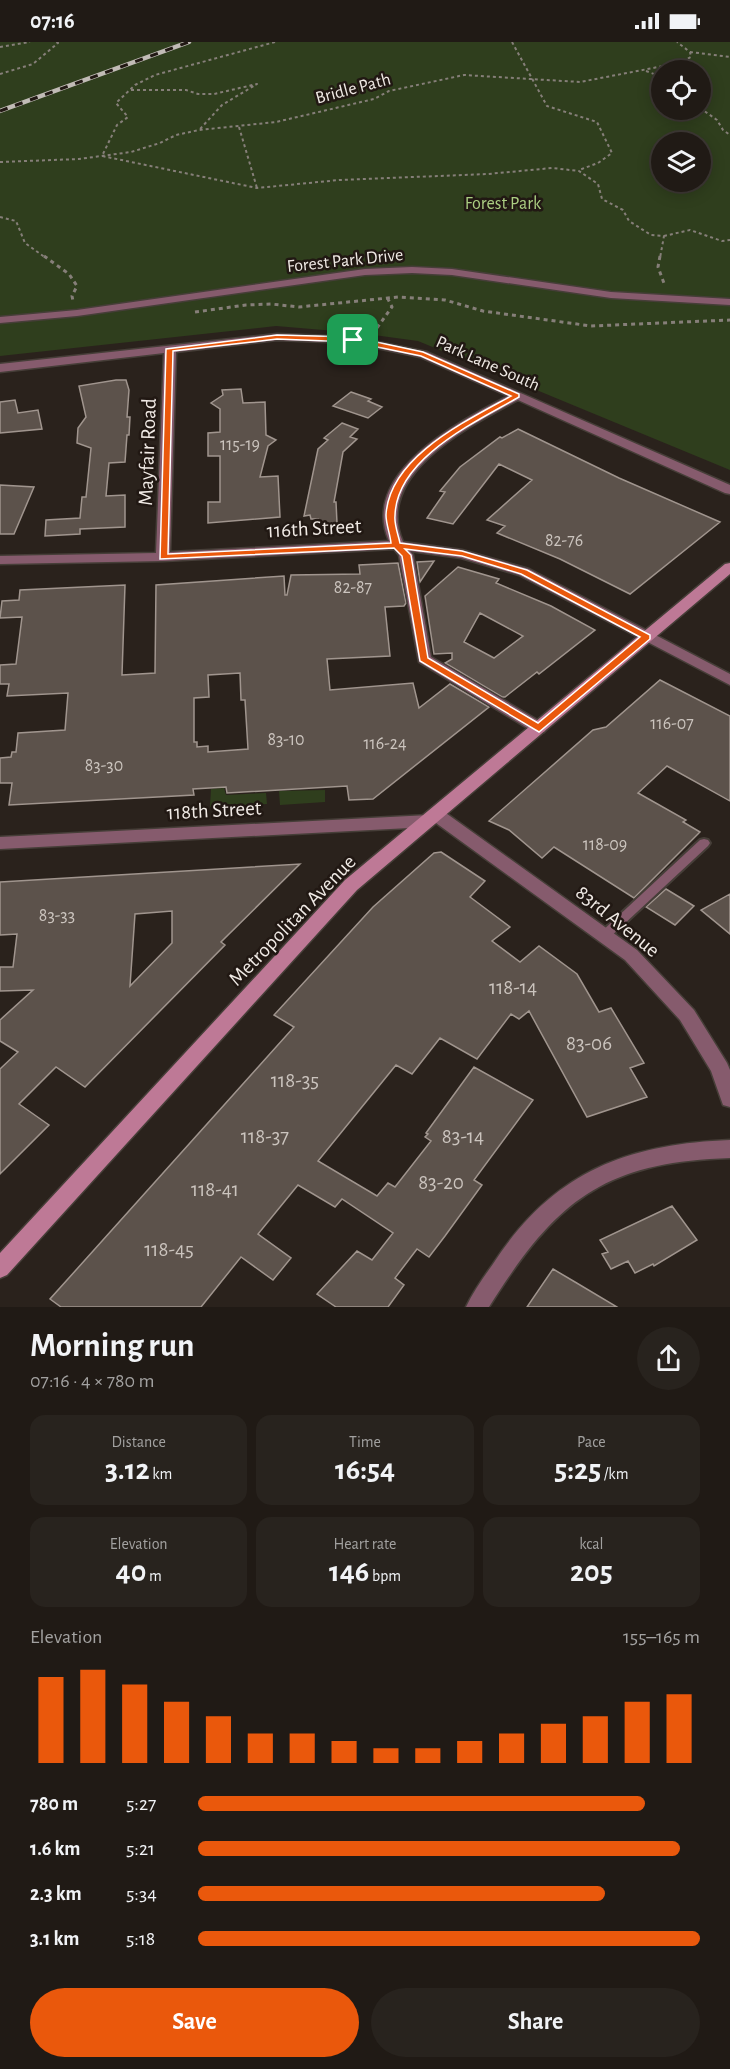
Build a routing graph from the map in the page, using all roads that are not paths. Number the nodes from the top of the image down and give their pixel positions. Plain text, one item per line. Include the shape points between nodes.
1 (730, 302) edge
2 (0, 320) edge
3 (170, 349) junction
4 (0, 368) edge
5 (517, 396) junction
6 (730, 490) edge
7 (396, 545) junction
8 (163, 557) junction
9 (0, 560) edge
10 (730, 567) edge
11 (646, 637) junction
12 (730, 680) edge
13 (539, 728) junction
14 (433, 818) junction
15 (0, 843) edge
16 (704, 843) dead end
17 (604, 936) junction
18 (730, 1099) edge
19 (730, 1149) edge
20 (0, 1268) edge
21 (477, 1307) edge

1 - 2 street, Forest Park Drive via 611,295 412,270 364,272 76,314
3 - 4 street, Park Lane South
3 - 5 street, Park Lane South via 277,337 353,340 423,354
3 - 8 street, Mayfair Road
5 - 6 street, Park Lane South
5 - 7 street via 462,426 414,462 394,495 390,517
7 - 8 street, 116th Street
7 - 11 street, 116th Street via 462,554 524,572
7 - 13 street via 406,555 424,659
8 - 9 street, 116th Street
10 - 11 main road, Metropolitan Avenue
11 - 12 street, 116th Street
11 - 13 main road, Metropolitan Avenue
13 - 14 main road, Metropolitan Avenue
14 - 15 street, 118th Street
14 - 17 street, 83rd Avenue
14 - 20 main road, Metropolitan Avenue via 351,885
16 - 17 lane
17 - 18 street, 83rd Avenue via 631,955 687,1015 720,1069
19 - 21 street via 680,1150 648,1157 585,1183 557,1203 520,1243

